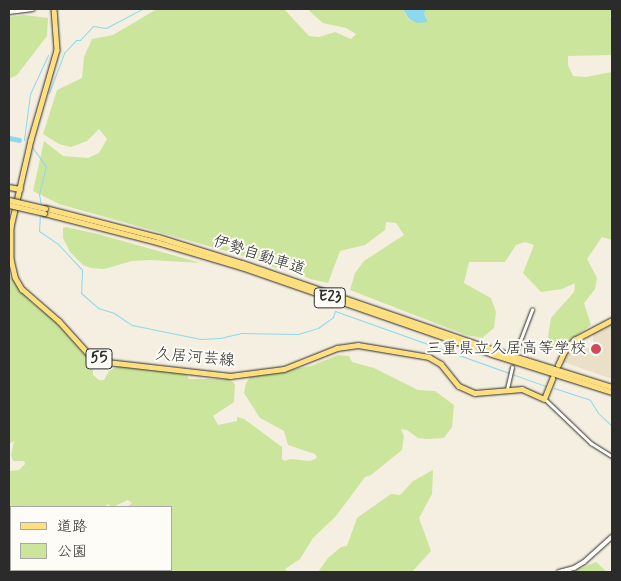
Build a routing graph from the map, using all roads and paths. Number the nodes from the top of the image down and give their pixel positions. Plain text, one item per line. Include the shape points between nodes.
1 (33, 9) edge
2 (54, 9) edge
3 (9, 12) edge
4 (9, 187) edge
5 (20, 189) junction
6 (9, 200) edge
7 (9, 205) edge
8 (45, 211) junction
9 (11, 217) edge
10 (532, 310) dead end
11 (612, 320) edge
12 (516, 350) dead end
13 (558, 365) dead end
14 (512, 368) dead end
15 (552, 379) dead end
16 (612, 386) edge
17 (507, 391) junction
18 (612, 392) edge
19 (544, 399) junction
20 (612, 456) edge
21 (612, 537) edge
22 (559, 572) edge

1 - 3 main road
2 - 5 main road, 久居河芸線 / 55 via 57,50
4 - 5 main road
5 - 9 main road, 久居河芸線 / 55
6 - 8 highway, 伊勢自動車道 / E23, bridge
7 - 8 highway, 伊勢自動車道 / E23, bridge
8 - 16 highway, 伊勢自動車道 / E23 via 140,232 242,263 503,353
8 - 18 highway, 伊勢自動車道 / E23 via 241,267
9 - 17 main road, 久居河芸線 / 55 via 11,259 19,285 98,359 230,376 284,369 337,348 358,345 429,357 441,364 460,386 472,392
10 - 12 street
11 - 13 main road via 574,340
14 - 17 street
15 - 19 main road
17 - 19 main road, 久居河芸線 / 55 via 522,389
19 - 20 street via 591,443
21 - 22 main road via 584,562

